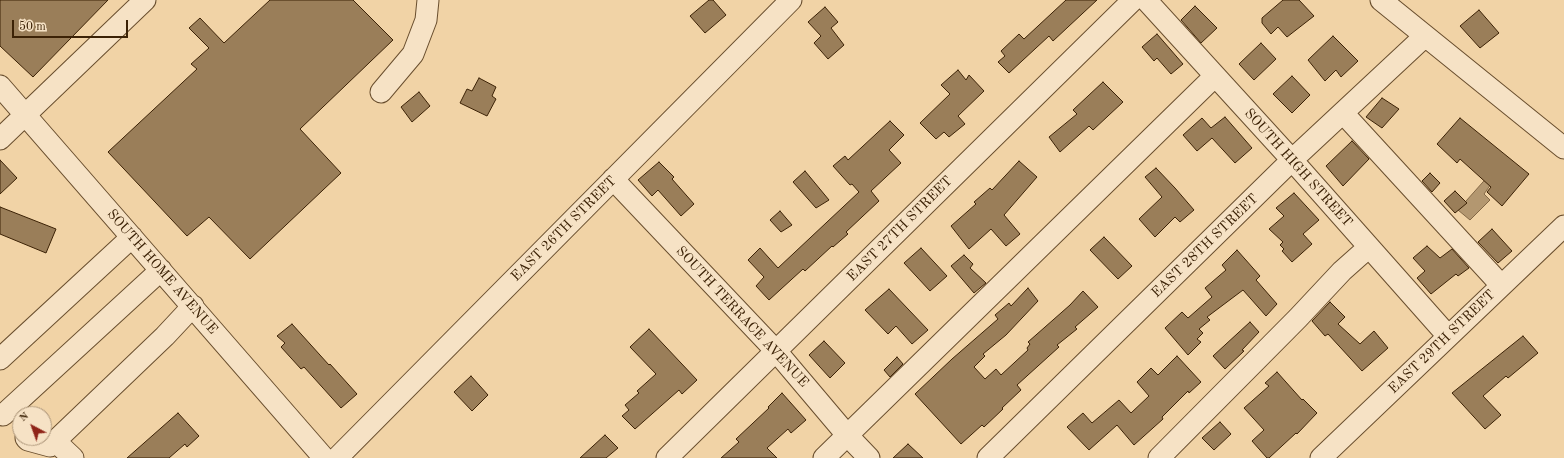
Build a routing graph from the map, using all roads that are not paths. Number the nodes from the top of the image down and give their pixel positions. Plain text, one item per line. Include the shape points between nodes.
1 (145, 0) edge
2 (428, 0) edge
3 (791, 0) edge
4 (1133, 0) edge
5 (1146, 0) edge
6 (1381, 0) edge
7 (1425, 36) junction
8 (1215, 76) junction
9 (0, 86) edge
10 (381, 92) dead end
11 (1343, 113) junction
12 (25, 114) junction
13 (0, 139) edge
14 (1564, 148) edge
15 (1292, 160) junction
16 (613, 179) junction
17 (1564, 226) edge
18 (132, 237) junction
19 (1369, 247) junction
20 (161, 270) junction
21 (1502, 285) junction
22 (192, 306) junction
23 (1448, 336) junction
24 (776, 351) junction
25 (0, 359) edge
26 (2, 413) edge
27 (12, 424) edge
28 (847, 435) junction
29 (51, 448) edge
30 (73, 458) edge
31 (324, 458) edge
32 (337, 458) edge
33 (667, 458) edge
34 (824, 458) edge
35 (869, 458) edge
36 (988, 458) edge
37 (1158, 458) edge
38 (1321, 458) edge

1 - 12 street
2 - 10 street via 426,20 413,54
3 - 16 street, EAST 26TH STREET
4 - 24 street, EAST 27TH STREET
5 - 8 street, SOUTH HIGH STREET
6 - 7 street
7 - 11 street, EAST 28TH STREET
7 - 14 street
8 - 15 street, SOUTH HIGH STREET
8 - 28 street
9 - 12 street, SOUTH HOME AVENUE
11 - 15 street, EAST 28TH STREET
11 - 21 street
12 - 13 street
12 - 18 street, SOUTH HOME AVENUE
15 - 19 street, SOUTH HIGH STREET
15 - 36 street, EAST 28TH STREET
16 - 24 street, SOUTH TERRACE AVENUE
16 - 32 street, EAST 26TH STREET
17 - 21 street, EAST 29TH STREET
18 - 20 street, SOUTH HOME AVENUE
18 - 25 street
19 - 23 street, SOUTH HIGH STREET
19 - 37 street via 1342,270 1298,318
20 - 22 street, SOUTH HOME AVENUE
20 - 26 street
21 - 23 street, EAST 29TH STREET
22 - 29 street
22 - 31 street, SOUTH HOME AVENUE
23 - 38 street, EAST 29TH STREET
24 - 28 street, SOUTH TERRACE AVENUE
24 - 33 street, EAST 27TH STREET
26 - 27 street
28 - 34 street
28 - 35 street, SOUTH TERRACE AVENUE
29 - 30 street

